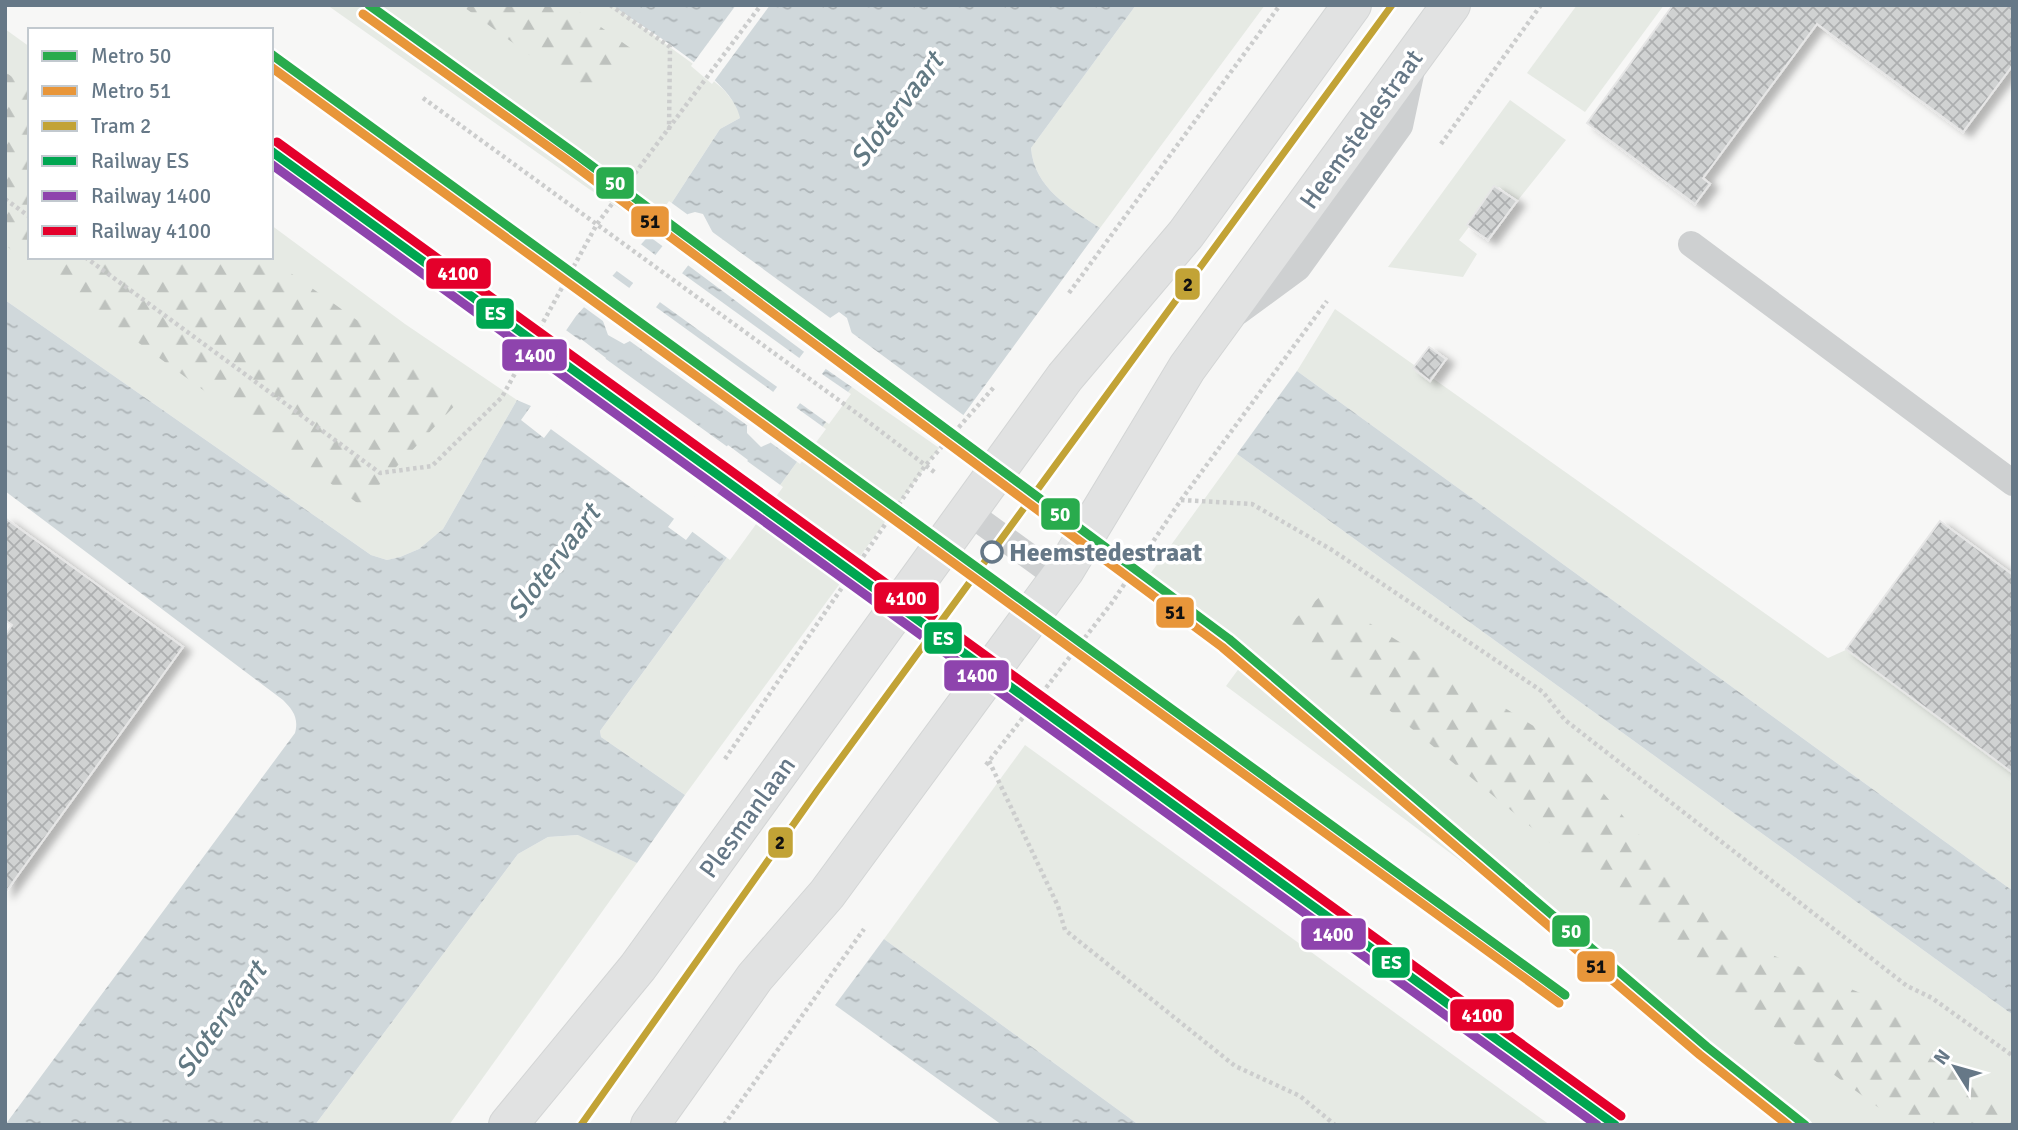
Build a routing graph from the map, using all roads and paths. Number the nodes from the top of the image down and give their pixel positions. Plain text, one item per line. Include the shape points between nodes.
1 (610, 5) edge
2 (761, 5) edge
3 (1352, 5) edge
4 (1451, 5) edge
5 (1541, 5) edge
6 (423, 98) dead end
7 (669, 130) junction
8 (1434, 152) dead end
9 (5, 200) edge
10 (28, 216) edge
11 (597, 224) junction
12 (1691, 244) dead end
13 (88, 259) edge
14 (1332, 293) dead end
15 (862, 417) dead end
16 (2013, 483) edge
17 (1181, 500) junction
18 (972, 507) junction
19 (1062, 574) junction
20 (989, 761) junction
21 (981, 772) dead end
22 (868, 925) dead end
23 (2013, 1056) edge
24 (508, 1125) edge
25 (650, 1125) edge
26 (724, 1125) edge
27 (1335, 1125) edge

1 - 7 path via 670,47
2 - 7 path
3 - 18 street via 1186,234 1065,377
4 - 19 street, Heemstedestraat via 1187,368
5 - 8 path
6 - 11 path
7 - 11 path
9 - 10 path
11 - 13 path via 502,397 432,466 380,473
11 - 15 path
12 - 16 lane
14 - 17 path
17 - 20 path via 1111,604
17 - 23 path via 1252,504 1332,550 1543,692 1565,720 1907,986 1932,998
18 - 19 lane
18 - 24 street, Plesmanlaan via 638,967
19 - 25 street via 827,894 755,977
20 - 21 path
20 - 27 path via 1065,930 1235,1066 1300,1096
22 - 26 path

